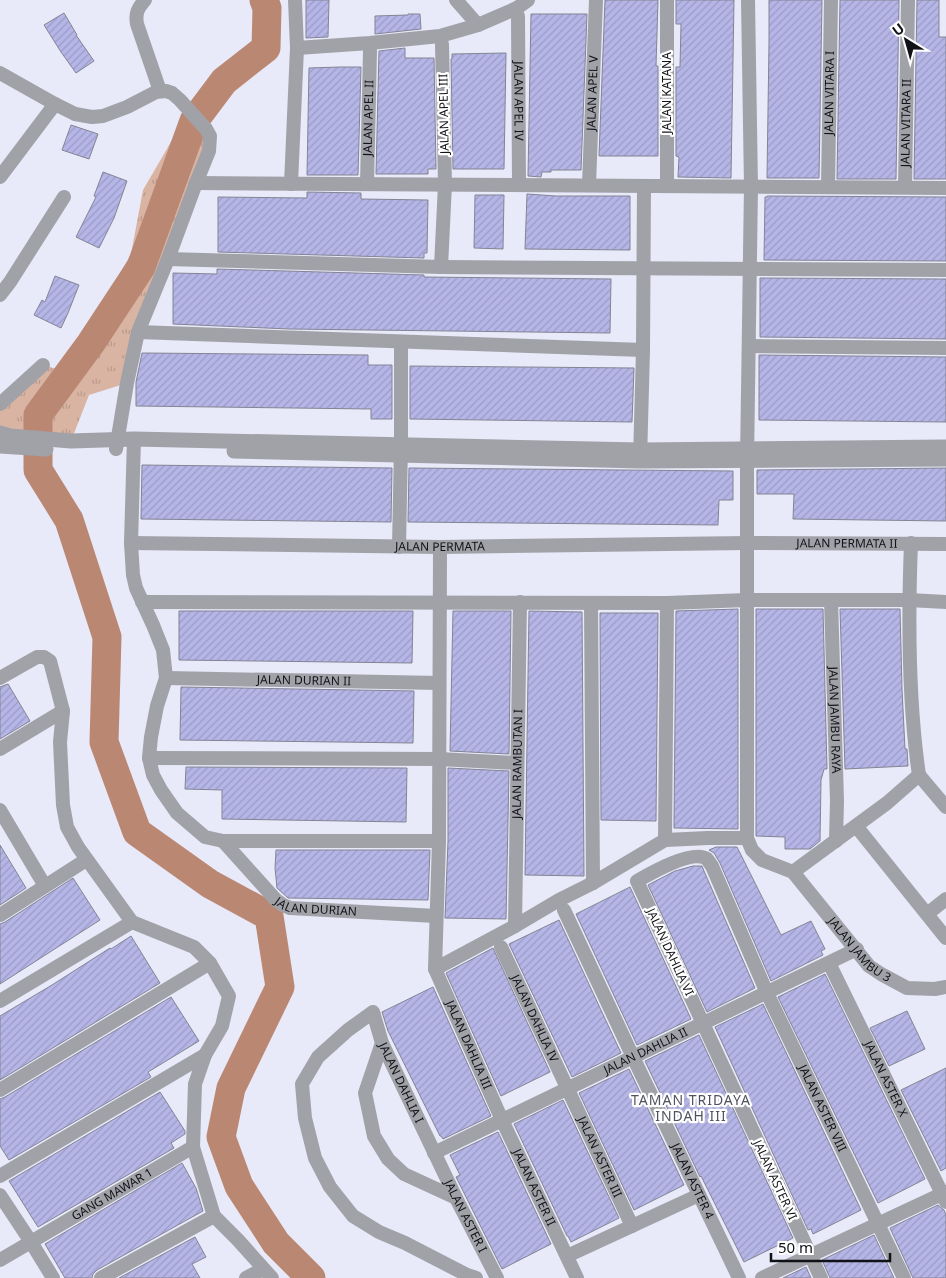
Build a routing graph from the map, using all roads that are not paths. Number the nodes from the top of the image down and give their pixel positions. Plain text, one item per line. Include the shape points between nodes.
1 (145, 0) edge
2 (295, 0) edge
3 (456, 0) edge
4 (528, 0) edge
5 (596, 0) edge
6 (667, 0) edge
7 (748, 0) edge
8 (831, 0) edge
9 (908, 0) edge
10 (518, 16) dead end
11 (478, 25) junction
12 (442, 44) dead end
13 (297, 48) junction
14 (370, 51) dead end
15 (0, 73) edge
16 (160, 91) junction
17 (55, 104) junction
18 (0, 178) edge
19 (196, 183) junction
20 (291, 184) junction
21 (367, 184) junction
22 (445, 184) junction
23 (519, 185) junction
24 (589, 185) junction
25 (644, 186) junction
26 (666, 186) junction
27 (751, 186) junction
28 (828, 187) junction
29 (905, 188) junction
30 (946, 188) edge
31 (64, 197) dead end
32 (168, 259) junction
33 (441, 267) junction
34 (644, 268) junction
35 (749, 269) junction
36 (946, 270) edge
37 (0, 295) edge
38 (138, 332) junction
39 (401, 342) junction
40 (749, 346) junction
41 (946, 348) edge
42 (643, 350) junction
43 (43, 365) dead end
44 (0, 404) edge
45 (5, 440) edge
46 (117, 444) junction
47 (133, 444) junction
48 (946, 447) edge
49 (401, 450) junction
50 (899, 454) junction
51 (747, 455) junction
52 (640, 456) junction
53 (946, 459) edge
54 (131, 543) junction
55 (747, 543) junction
56 (911, 543) junction
57 (946, 544) edge
58 (399, 547) junction
59 (440, 547) junction
60 (747, 600) junction
61 (831, 600) junction
62 (909, 600) junction
63 (142, 602) junction
64 (440, 602) junction
65 (520, 602) junction
66 (591, 602) junction
67 (946, 602) edge
68 (667, 603) junction
69 (0, 678) edge
70 (166, 678) junction
71 (439, 683) junction
72 (63, 711) junction
73 (0, 749) edge
74 (149, 758) junction
75 (439, 759) junction
76 (517, 763) junction
77 (919, 775) junction
78 (946, 807) edge
79 (0, 810) edge
80 (4, 826) edge
81 (856, 826) junction
82 (747, 838) junction
83 (665, 840) junction
84 (836, 840) junction
85 (439, 841) junction
86 (223, 842) junction
87 (86, 860) junction
88 (793, 872) junction
89 (637, 880) joint
90 (593, 883) junction
91 (45, 886) junction
92 (946, 899) edge
93 (564, 910) dead end
94 (928, 914) junction
95 (0, 915) edge
96 (436, 916) junction
97 (132, 922) junction
98 (515, 926) junction
99 (946, 938) edge
100 (501, 947) dead end
101 (856, 949) junction
102 (210, 963) junction
103 (828, 963) junction
104 (435, 968) junction
105 (946, 988) edge
106 (767, 992) junction
107 (0, 1001) edge
108 (703, 1023) junction
109 (382, 1042) junction
110 (205, 1055) junction
111 (632, 1057) junction
112 (568, 1088) junction
113 (0, 1090) edge
114 (502, 1120) junction
115 (193, 1147) junction
116 (434, 1153) junction
117 (0, 1176) edge
118 (0, 1195) edge
119 (699, 1195) junction
120 (945, 1196) edge
121 (456, 1198) junction
122 (214, 1216) junction
123 (879, 1223) junction
124 (632, 1226) junction
125 (31, 1242) junction
126 (810, 1255) junction
127 (567, 1256) junction
128 (0, 1260) edge
129 (267, 1273) edge
130 (52, 1278) edge
131 (101, 1278) edge
132 (246, 1278) edge
133 (476, 1278) edge
134 (497, 1278) edge
135 (577, 1278) edge
136 (739, 1278) edge
137 (762, 1278) edge
138 (821, 1278) edge
139 (904, 1278) edge

1 - 16 street via 139,7 137,24
2 - 13 street
3 - 11 street
4 - 11 street
5 - 24 street, JALAN APEL V
6 - 26 street, JALAN KATANA
7 - 27 street
8 - 28 street, JALAN VITARA I
9 - 29 street, JALAN VITARA II
10 - 23 street, JALAN APEL IV
11 - 13 street via 440,36
12 - 22 street, JALAN APEL III
13 - 20 street
14 - 21 street, JALAN APEL II
15 - 17 street
16 - 17 street via 103,116 75,114
16 - 19 street via 172,93 180,100 210,136 209,151
17 - 18 street
19 - 20 street
19 - 32 street
20 - 21 street
21 - 22 street
22 - 23 street
22 - 33 street, JALAN APEL III
23 - 24 street
24 - 25 street
25 - 26 street
25 - 34 street
26 - 27 street
27 - 28 street
27 - 35 street
28 - 29 street
29 - 30 street
31 - 37 street
32 - 33 street
32 - 38 street
33 - 34 street
34 - 35 street
34 - 42 street
35 - 36 street
35 - 40 street
38 - 39 street
38 - 46 street
39 - 42 street
39 - 49 street
40 - 41 street
40 - 51 street
42 - 52 street
43 - 44 street
45 - 46 street via 71,445
46 - 47 street
47 - 49 street
47 - 54 street
48 - 50 street
49 - 52 street
49 - 58 street
50 - 51 street
50 - 53 street
51 - 52 street
51 - 55 street
54 - 58 street, JALAN PERMATA
54 - 63 street via 133,575
55 - 56 street, JALAN PERMATA II
55 - 59 street, JALAN PERMATA
55 - 60 street
56 - 57 street, JALAN PERMATA II
56 - 62 street
58 - 59 street, JALAN PERMATA
59 - 64 street
60 - 61 street
60 - 68 street
60 - 82 street
61 - 62 street
61 - 84 street, JALAN JAMBU RAYA
62 - 67 street
62 - 77 street via 914,740
63 - 64 street
63 - 70 street via 163,650
64 - 65 street
64 - 71 street
65 - 66 street
65 - 76 street, JALAN RAMBUTAN I
66 - 68 street
66 - 90 street
68 - 83 street
69 - 72 street via 37,657 44,657 51,664
70 - 71 street, JALAN DURIAN II
70 - 74 street via 150,737
71 - 75 street
72 - 73 street
72 - 87 street via 60,742 63,805 67,827
74 - 75 street
74 - 86 street via 160,790 176,813 205,837
75 - 76 street
75 - 85 street
76 - 98 street, JALAN RAMBUTAN I
77 - 78 street
77 - 81 street
79 - 80 street
80 - 91 street
81 - 84 street
81 - 94 street
82 - 83 street
82 - 88 street via 752,850 762,860
83 - 90 street
84 - 88 street
85 - 86 street
85 - 96 street
86 - 96 street, JALAN DURIAN via 276,900 290,908
87 - 91 street
87 - 97 street
88 - 101 street, JALAN JAMBU 3
89 - 106 street, JALAN ASTER VIII via 692,856 707,860
89 - 108 street, JALAN DAHLIA VI
90 - 98 street
91 - 95 street
92 - 94 street
93 - 111 street, JALAN ASTER 4
94 - 99 street
96 - 104 street
97 - 102 street via 194,947
97 - 107 street
98 - 104 street
100 - 112 street, JALAN DAHLIA IV
101 - 103 street, JALAN DAHLIA II
101 - 105 street, JALAN JAMBU 3 via 869,966 907,988
102 - 110 street via 229,996 222,1026
102 - 113 street
103 - 106 street, JALAN DAHLIA II
103 - 120 street, JALAN ASTER X
104 - 114 street, JALAN DAHLIA III
106 - 108 street, JALAN DAHLIA II
106 - 123 street, JALAN ASTER VIII
108 - 111 street, JALAN DAHLIA II
108 - 126 street, JALAN ASTER VI
109 - 116 street, JALAN DAHLIA I
109 - 121 street via 365,1093 374,1136 388,1159 404,1174
109 - 133 street, JALAN DAHLIA I via 373,1012 318,1057 302,1084 305,1118 315,1158 330,1187 353,1216 379,1232
110 - 115 street via 195,1084
110 - 117 street
111 - 112 street, JALAN DAHLIA II
111 - 119 street, JALAN ASTER 4
112 - 114 street, JALAN DAHLIA II
112 - 124 street, JALAN ASTER III
114 - 116 street, JALAN DAHLIA II
114 - 127 street, JALAN ASTER II
115 - 122 street
115 - 125 street, GANG MAWAR 1
116 - 121 street, JALAN ASTER I
118 - 125 street
119 - 124 street
119 - 136 street, JALAN ASTER 4
120 - 123 street
121 - 134 street, JALAN ASTER I
122 - 129 street
122 - 131 street
123 - 126 street
123 - 139 street, JALAN ASTER VIII
124 - 127 street
125 - 128 street, GANG MAWAR 1
125 - 130 street
126 - 137 street
126 - 138 street, JALAN ASTER VI
127 - 135 street, JALAN ASTER II
129 - 132 street

